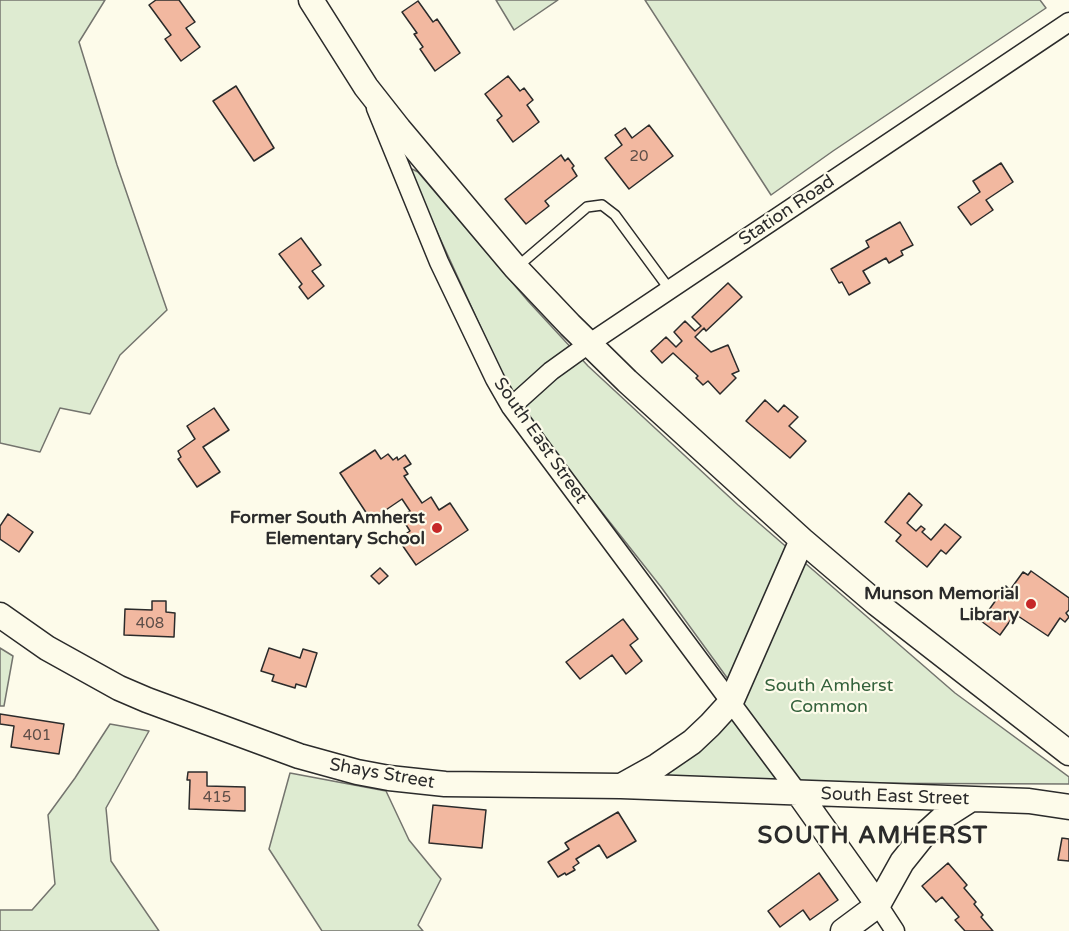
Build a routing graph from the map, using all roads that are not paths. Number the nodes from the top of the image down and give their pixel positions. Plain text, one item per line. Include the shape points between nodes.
1 (312, 0) edge
2 (1069, 22) edge
3 (366, 87) junction
4 (516, 268) junction
5 (670, 290) junction
6 (590, 343) junction
7 (511, 407) junction
8 (802, 540) junction
9 (0, 615) edge
10 (731, 702) junction
11 (1069, 753) edge
12 (621, 786) junction
13 (799, 794) junction
14 (970, 800) junction
15 (1069, 807) edge
16 (878, 906) junction
17 (843, 931) edge
18 (895, 931) edge

1 - 3 main road, South East Street
2 - 5 street, Station Road
3 - 4 main road, South East Street
3 - 7 street, South East Street via 439,262
4 - 5 lane via 587,207 602,205 615,215
4 - 6 main road, South East Street
5 - 6 street, Station Road
6 - 7 street, Station Road
6 - 8 main road, South East Street
7 - 10 street, South East Street
8 - 10 main road
8 - 11 main road, South East Street via 876,603
9 - 12 main road, Shays Street via 47,648 119,688 326,765 445,784
10 - 12 main road via 692,742
10 - 13 street, South East Street
12 - 13 main road, Shays Street
13 - 14 main road, South East Street
13 - 16 main road
14 - 15 main road, South East Street via 1029,801
14 - 16 main road via 922,837 902,862
16 - 17 main road
16 - 18 street

